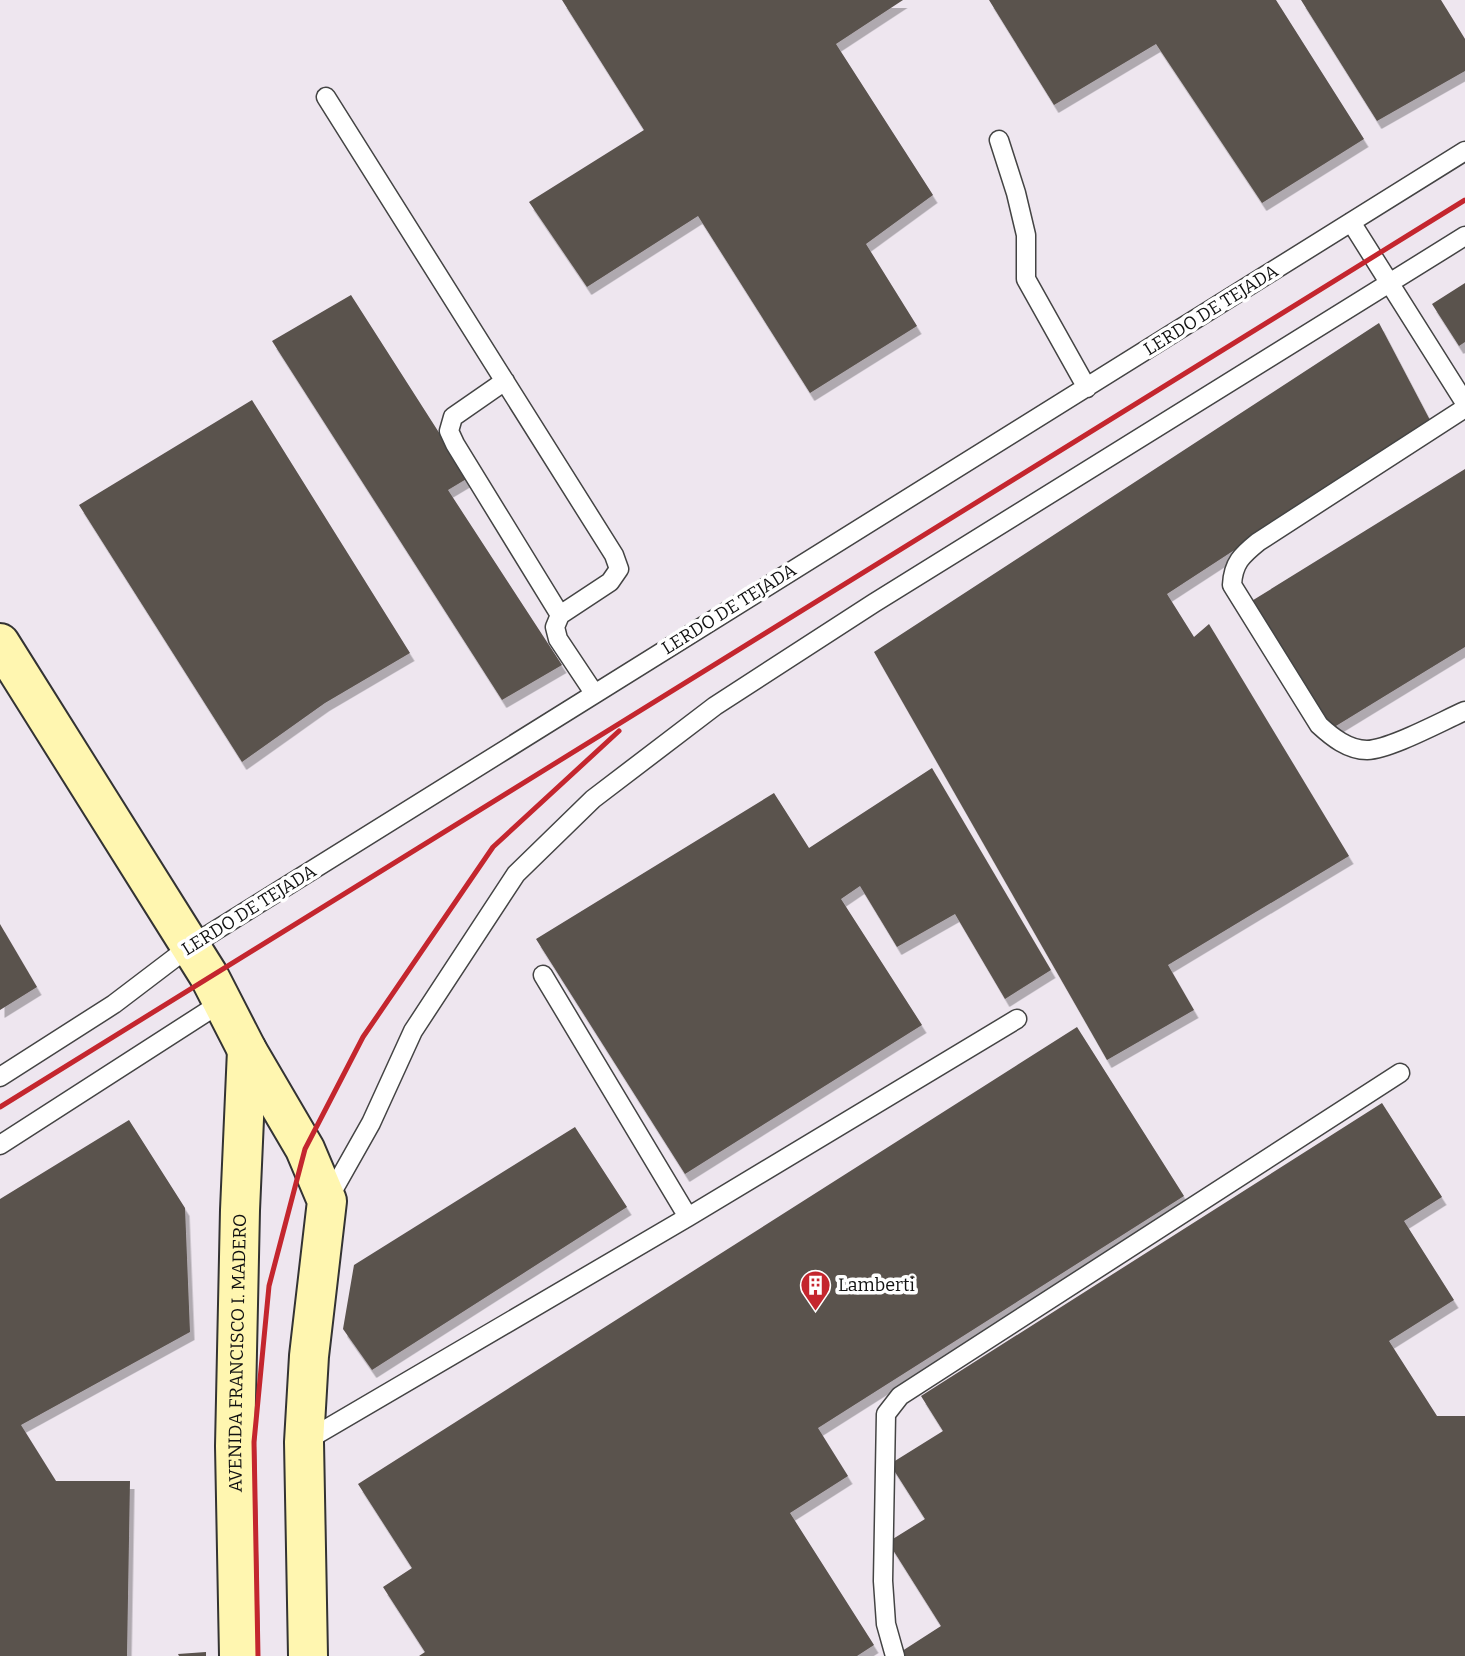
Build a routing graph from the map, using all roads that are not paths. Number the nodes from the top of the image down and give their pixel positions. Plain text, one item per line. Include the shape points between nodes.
1 (326, 97) dead end
2 (999, 140) dead end
3 (1465, 151) edge
4 (1351, 222) junction
5 (1465, 236) edge
6 (1388, 282) junction
7 (505, 380) junction
8 (1087, 388) junction
9 (1465, 406) edge
10 (559, 615) junction
11 (0, 643) edge
12 (594, 693) junction
13 (1465, 711) edge
14 (189, 947) junction
15 (543, 975) dead end
16 (222, 1002) junction
17 (1017, 1019) dead end
18 (247, 1050) junction
19 (1400, 1073) dead end
20 (0, 1077) edge
21 (0, 1144) edge
22 (327, 1201) junction
23 (688, 1217) junction
24 (304, 1442) junction
25 (239, 1656) edge
26 (308, 1656) edge
27 (895, 1656) edge

1 - 7 lane
2 - 8 lane via 1026,235 1026,279
3 - 4 lane, LERDO DE TEJADA
4 - 6 lane
4 - 8 lane, LERDO DE TEJADA
5 - 6 lane
6 - 9 lane
6 - 22 lane via 715,706 593,799 516,874 413,1031 371,1123
7 - 10 lane via 453,417 449,431
7 - 10 lane via 619,569 610,582
8 - 12 lane, LERDO DE TEJADA
9 - 13 lane via 1258,542 1240,557 1232,585 1320,725 1336,741 1366,750
10 - 12 lane via 558,639
11 - 14 street
12 - 14 lane, LERDO DE TEJADA
14 - 16 street
14 - 20 lane, LERDO DE TEJADA via 114,1004
15 - 23 lane
16 - 18 street
16 - 21 lane
17 - 23 lane
18 - 22 street via 305,1149
18 - 25 street, AVENIDA FRANCISCO I. MADERO via 234,1446
19 - 27 lane via 900,1396 886,1414 885,1442 883,1581 886,1624
22 - 24 street
23 - 24 lane
24 - 26 street

